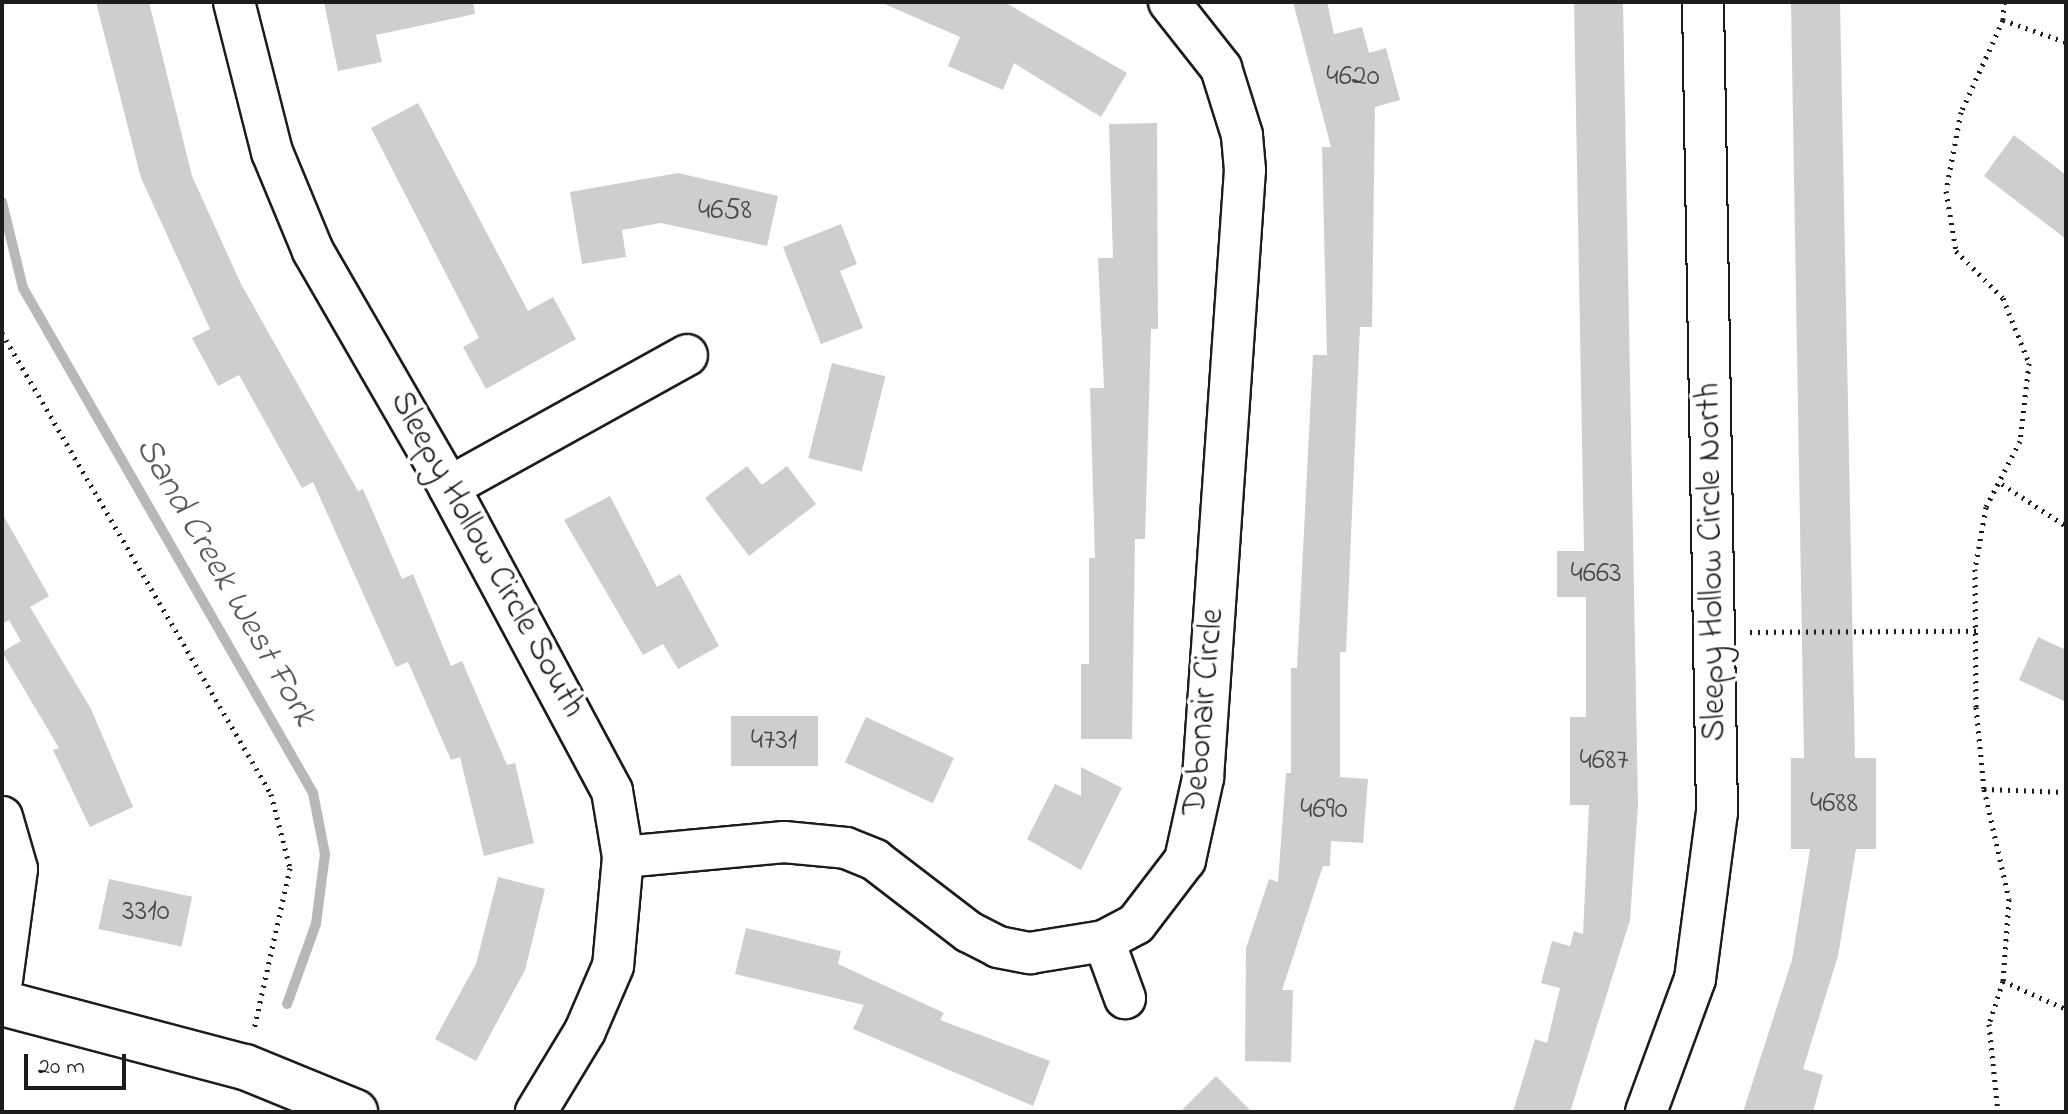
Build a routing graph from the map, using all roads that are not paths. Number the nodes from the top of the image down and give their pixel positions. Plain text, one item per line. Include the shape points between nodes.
1 (234, 2) edge
2 (1169, 2) edge
3 (1703, 2) edge
4 (687, 355) dead end
5 (449, 487) junction
6 (2, 817) edge
7 (623, 857) junction
8 (1104, 941) junction
9 (2, 980) edge
10 (1125, 998) dead end
11 (2, 1003) edge
12 (355, 1112) edge
13 (536, 1112) edge
14 (1646, 1112) edge

1 - 5 street, Sleepy Hollow Circle South via 272,152 313,251
2 - 8 street, Debonair Circle via 1201,37 1235,102 1245,170 1241,232 1197,823 1185,860 1159,896 1136,924
3 - 14 street, Sleepy Hollow Circle North via 1717,812 1695,979
4 - 5 street
5 - 7 street, Sleepy Hollow Circle South via 605,768
6 - 9 street via 17,869
7 - 8 street, Debonair Circle via 817,842 875,860 998,947 1063,952
7 - 13 street, Sleepy Hollow Circle South via 613,966 585,1031
8 - 10 street
11 - 12 street via 245,1067

